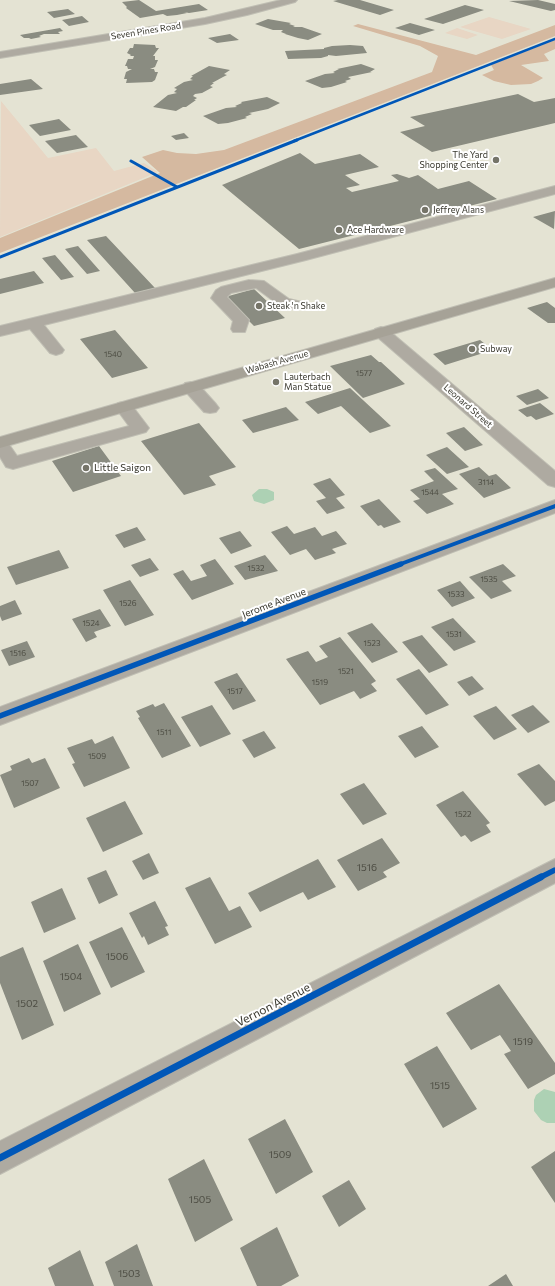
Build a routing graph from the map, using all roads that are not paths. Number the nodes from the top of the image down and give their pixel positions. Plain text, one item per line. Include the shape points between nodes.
1 (292, 0) edge
2 (0, 55) edge
3 (555, 190) edge
4 (555, 282) edge
5 (296, 305) dead end
6 (34, 323) junction
7 (239, 328) dead end
8 (0, 331) edge
9 (381, 332) junction
10 (56, 350) dead end
11 (191, 387) junction
12 (124, 407) junction
13 (210, 408) dead end
14 (57, 426) junction
15 (0, 443) edge
16 (71, 446) junction
17 (555, 481) edge
18 (555, 506) edge
19 (0, 716) edge
20 (555, 870) edge
21 (0, 1158) edge

1 - 2 street, Seven Pines Road via 205,21
3 - 6 street via 308,256
4 - 9 main road, Wabash Avenue
5 - 7 street via 284,302 259,284 226,290 219,298 241,320
6 - 8 street
6 - 10 street
9 - 11 main road, Wabash Avenue
9 - 17 street, Leonard Street
11 - 12 main road, Wabash Avenue
11 - 13 street
12 - 14 main road, Wabash Avenue
12 - 16 street via 140,428
14 - 15 main road, Wabash Avenue
14 - 16 street
15 - 16 street via 13,464
18 - 19 street, Jerome Avenue
20 - 21 street, Vernon Avenue

